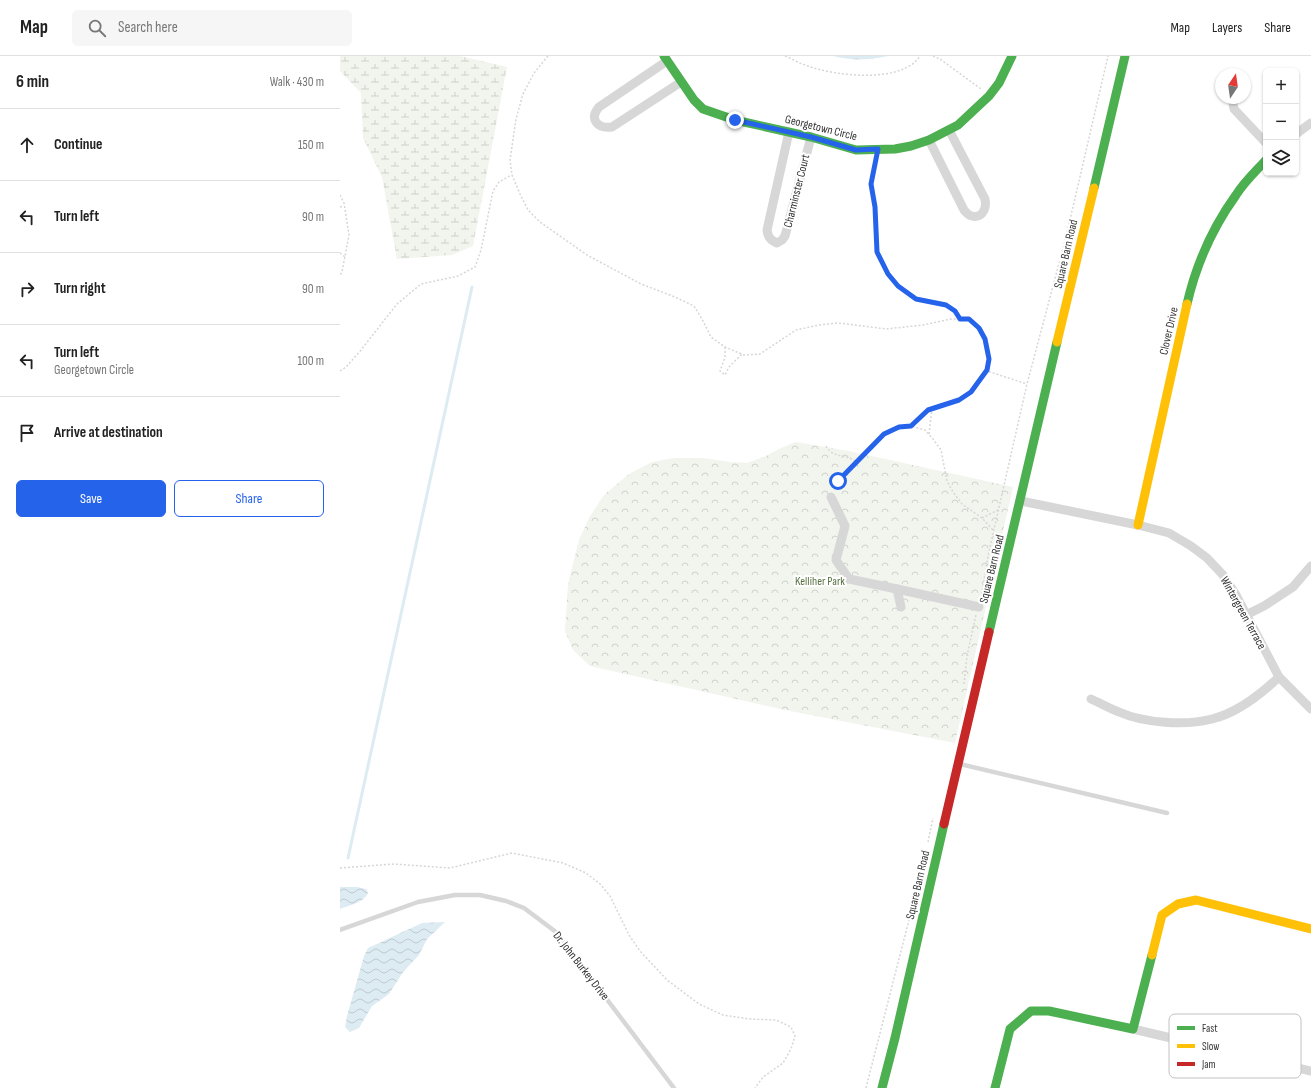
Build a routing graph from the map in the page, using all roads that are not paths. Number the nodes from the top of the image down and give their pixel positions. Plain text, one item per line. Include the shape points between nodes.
1 (1012, 56) edge
2 (1125, 56) edge
3 (666, 59) edge
4 (681, 82) junction
5 (1233, 104) edge
6 (1311, 122) edge
7 (949, 130) junction
8 (789, 132) junction
9 (1299, 132) edge
10 (811, 137) junction
11 (929, 140) junction
12 (1263, 140) edge
13 (1263, 163) edge
14 (831, 497) road end
15 (1021, 501) junction
16 (1138, 525) junction
17 (1311, 566) edge
18 (898, 589) junction
19 (978, 607) road end
20 (901, 608) dead end
21 (1246, 615) junction
22 (1279, 677) junction
23 (1091, 699) dead end
24 (1311, 709) edge
25 (958, 764) junction
26 (1167, 813) dead end
27 (1311, 929) edge
28 (340, 930) edge
29 (1133, 1029) junction
30 (1169, 1037) edge
31 (1301, 1069) edge
32 (1311, 1071) edge
33 (674, 1088) edge
34 (882, 1088) edge
35 (995, 1088) edge

1 - 7 street, Georgetown Circle via 989,96 958,125
2 - 15 street, Square Barn Road
3 - 4 street, Georgetown Circle
3 - 4 street via 599,106 594,116 596,121 604,128 612,126
4 - 8 street, Georgetown Circle via 703,110
5 - 12 street via 1234,109
6 - 9 street
7 - 11 street, Georgetown Circle
7 - 11 street via 985,199 986,206 981,215 971,216 964,210
8 - 10 street, Georgetown Circle
8 - 10 street, Charminster Court via 767,230 771,241 777,243 786,236
10 - 11 street, Georgetown Circle via 856,150 911,146
13 - 16 street, Clover Drive via 1236,194 1209,239 1190,292
14 - 18 street via 845,526 836,560 849,579
15 - 16 street, Wintergreen Terrace
15 - 25 street, Square Barn Road
16 - 21 street, Wintergreen Terrace via 1169,533 1207,558 1223,575
17 - 21 street via 1293,587
18 - 19 street
18 - 20 street
21 - 22 street, Wintergreen Terrace
22 - 23 street via 1262,693 1231,712 1212,719 1183,723 1155,722 1120,713
22 - 24 street, Wintergreen Terrace
25 - 26 lane
25 - 34 street, Square Barn Road
27 - 29 street via 1196,900 1178,904 1162,915
28 - 33 lane, Dr. John Burkey Drive via 418,902 455,894 480,895 524,908 556,932
29 - 30 street
29 - 35 street via 1049,1011 1032,1011 1010,1029
31 - 32 street

